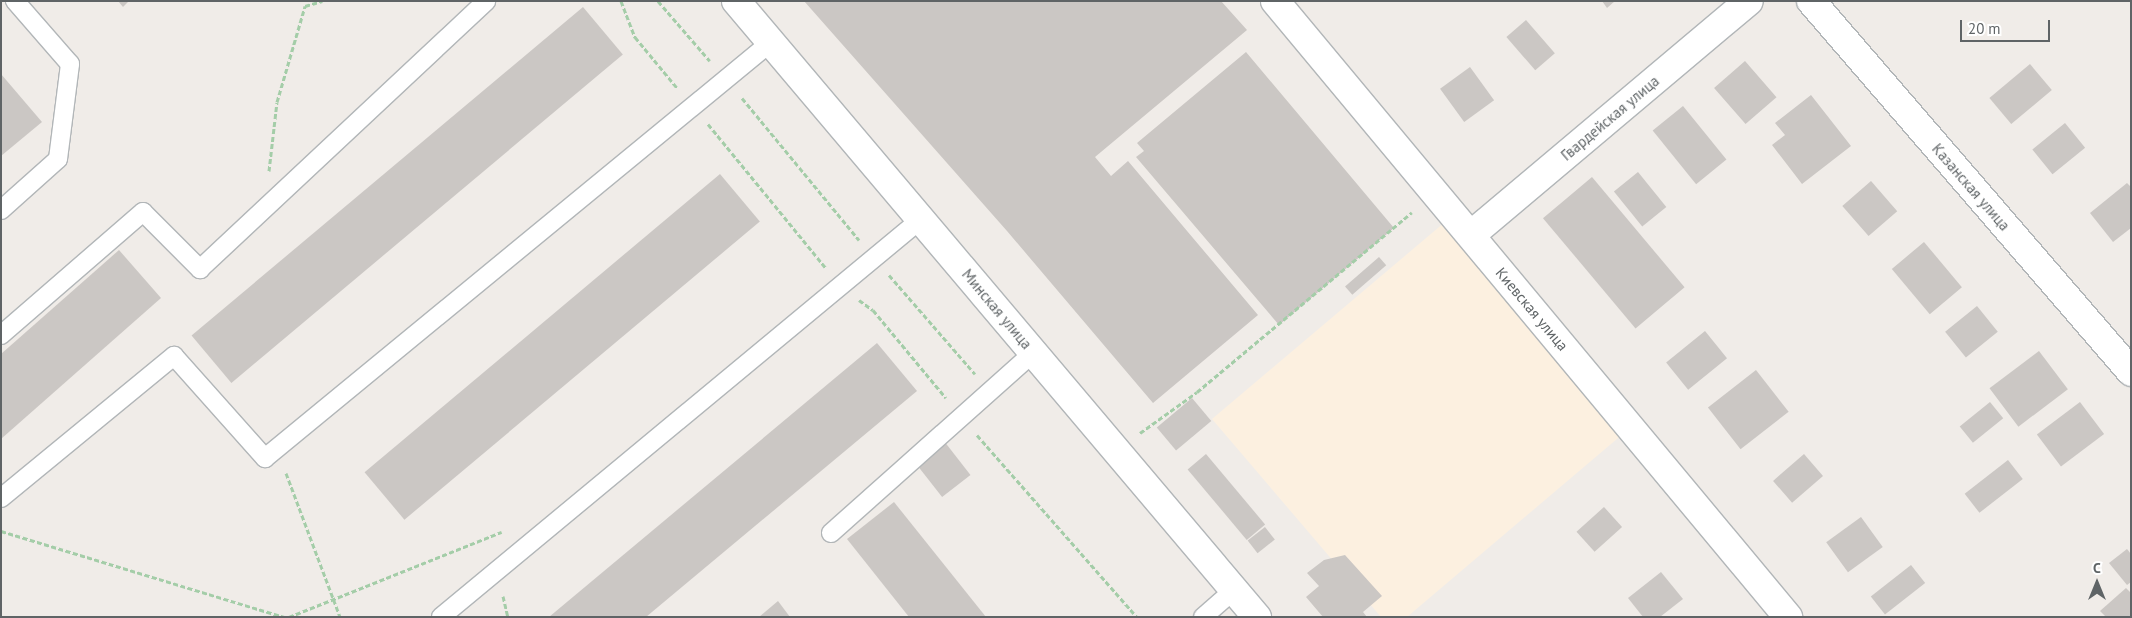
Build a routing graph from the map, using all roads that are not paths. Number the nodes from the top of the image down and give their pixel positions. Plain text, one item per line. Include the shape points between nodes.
1 (14, 1) edge
2 (486, 1) edge
3 (736, 1) edge
4 (1275, 1) edge
5 (1749, 1) edge
6 (1812, 1) edge
7 (771, 42) junction
8 (1, 210) edge
9 (921, 219) junction
10 (1471, 234) junction
11 (1, 335) edge
12 (1034, 352) junction
13 (2131, 372) edge
14 (1, 498) edge
15 (831, 533) dead end
16 (1234, 590) junction
17 (441, 617) edge
18 (1203, 617) edge
19 (1257, 617) edge
20 (1788, 617) edge

1 - 8 lane via 70,64 58,159
2 - 11 lane via 200,269 143,212
3 - 7 street, Минская улица
4 - 10 street, Киевская улица
5 - 10 street, Гвардейская улица
6 - 13 street, Казанская улица
7 - 9 street, Минская улица
7 - 14 lane via 265,458 174,356
9 - 12 street, Минская улица
9 - 17 lane
10 - 20 street, Киевская улица
12 - 15 lane
12 - 16 street, Минская улица
16 - 18 lane
16 - 19 street, Минская улица

